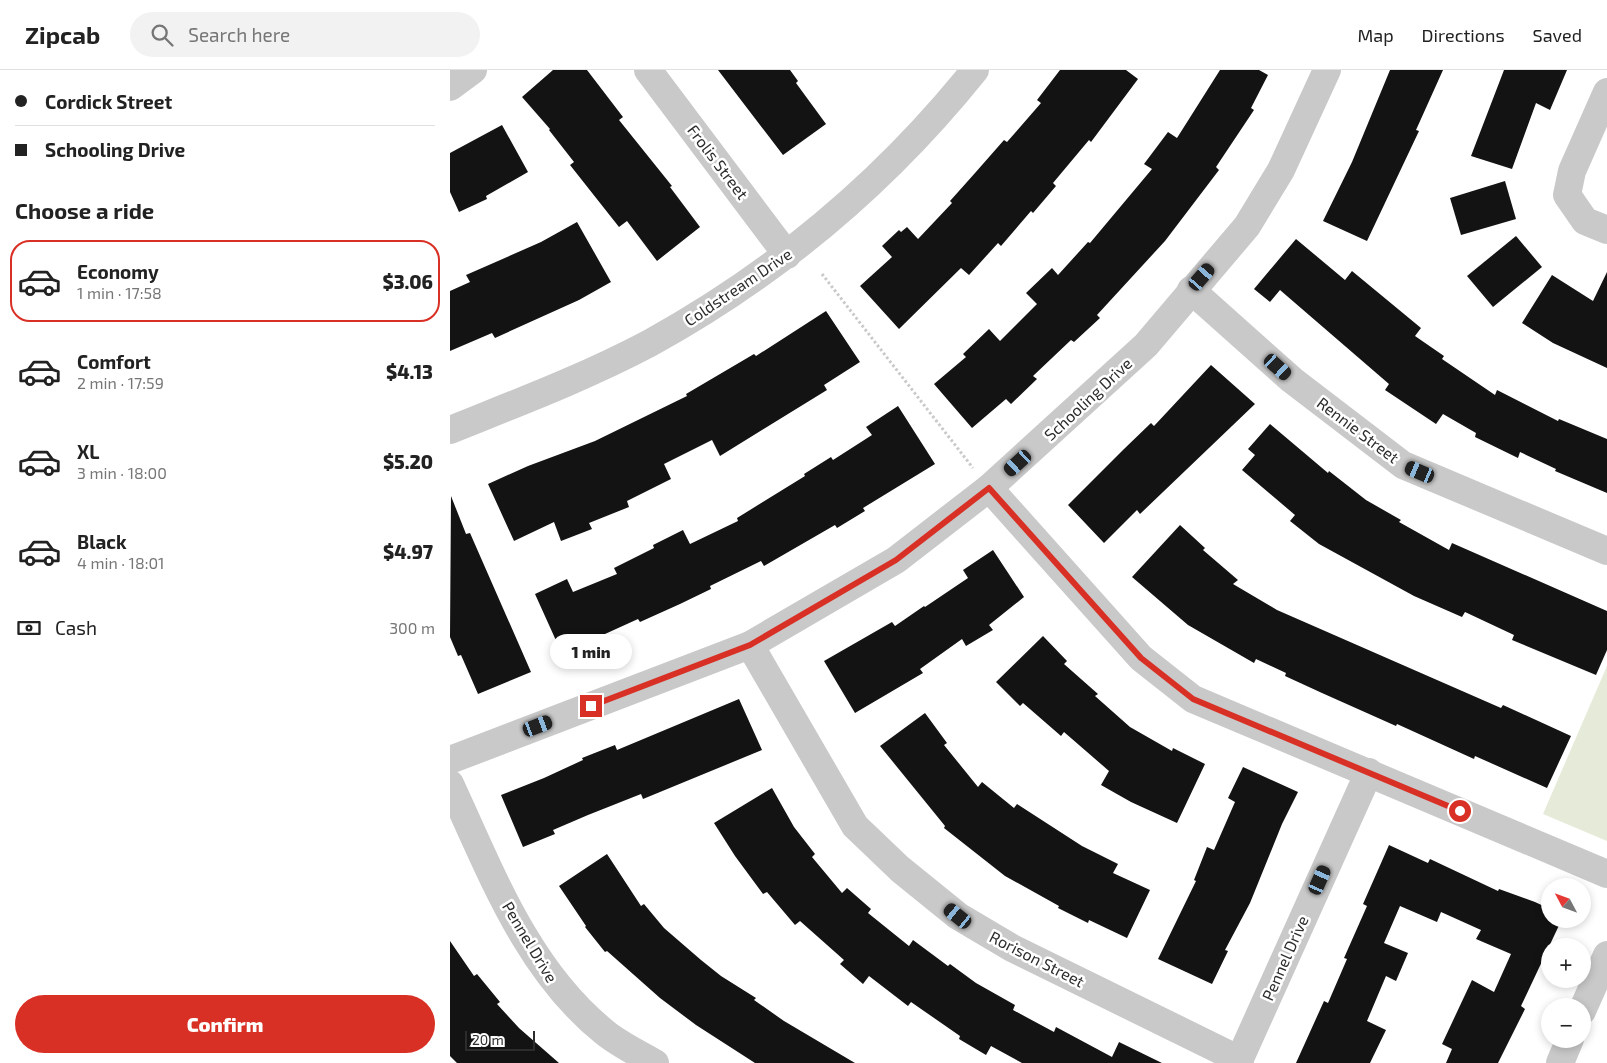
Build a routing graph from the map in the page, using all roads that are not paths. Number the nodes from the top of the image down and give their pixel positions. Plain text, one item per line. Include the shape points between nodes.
1 (473, 70) edge
2 (648, 70) edge
3 (975, 70) edge
4 (1326, 70) edge
5 (450, 87) edge
6 (1607, 92) edge
7 (1607, 230) edge
8 (787, 255) junction
9 (1191, 290) junction
10 (450, 430) edge
11 (989, 488) junction
12 (1607, 551) edge
13 (750, 645) junction
14 (450, 760) edge
15 (1369, 772) junction
16 (450, 784) edge
17 (1607, 874) edge
18 (1607, 955) edge
19 (1588, 998) edge
20 (1566, 1048) edge
21 (1239, 1062) edge
22 (655, 1063) edge
23 (1560, 1063) edge

1 - 5 street
2 - 8 street, Frolis Street
3 - 8 street, Coldstream Drive via 901,154
4 - 9 street, Schooling Drive via 1280,170 1246,226
6 - 7 street via 1572,171 1567,195 1585,221
8 - 10 street, Coldstream Drive via 649,343 579,377
9 - 11 street, Schooling Drive via 1146,345
9 - 12 street, Rennie Street via 1292,380 1403,464
11 - 13 street, Schooling Drive via 896,560
11 - 15 street via 1141,658 1193,699
13 - 14 street, Schooling Drive
13 - 21 street, Rorison Street via 855,826 900,869 958,916 1012,948
15 - 17 street
15 - 21 street, Pennel Drive
16 - 22 street, Pennel Drive via 527,943 559,990 604,1032
18 - 19 street
20 - 23 street

